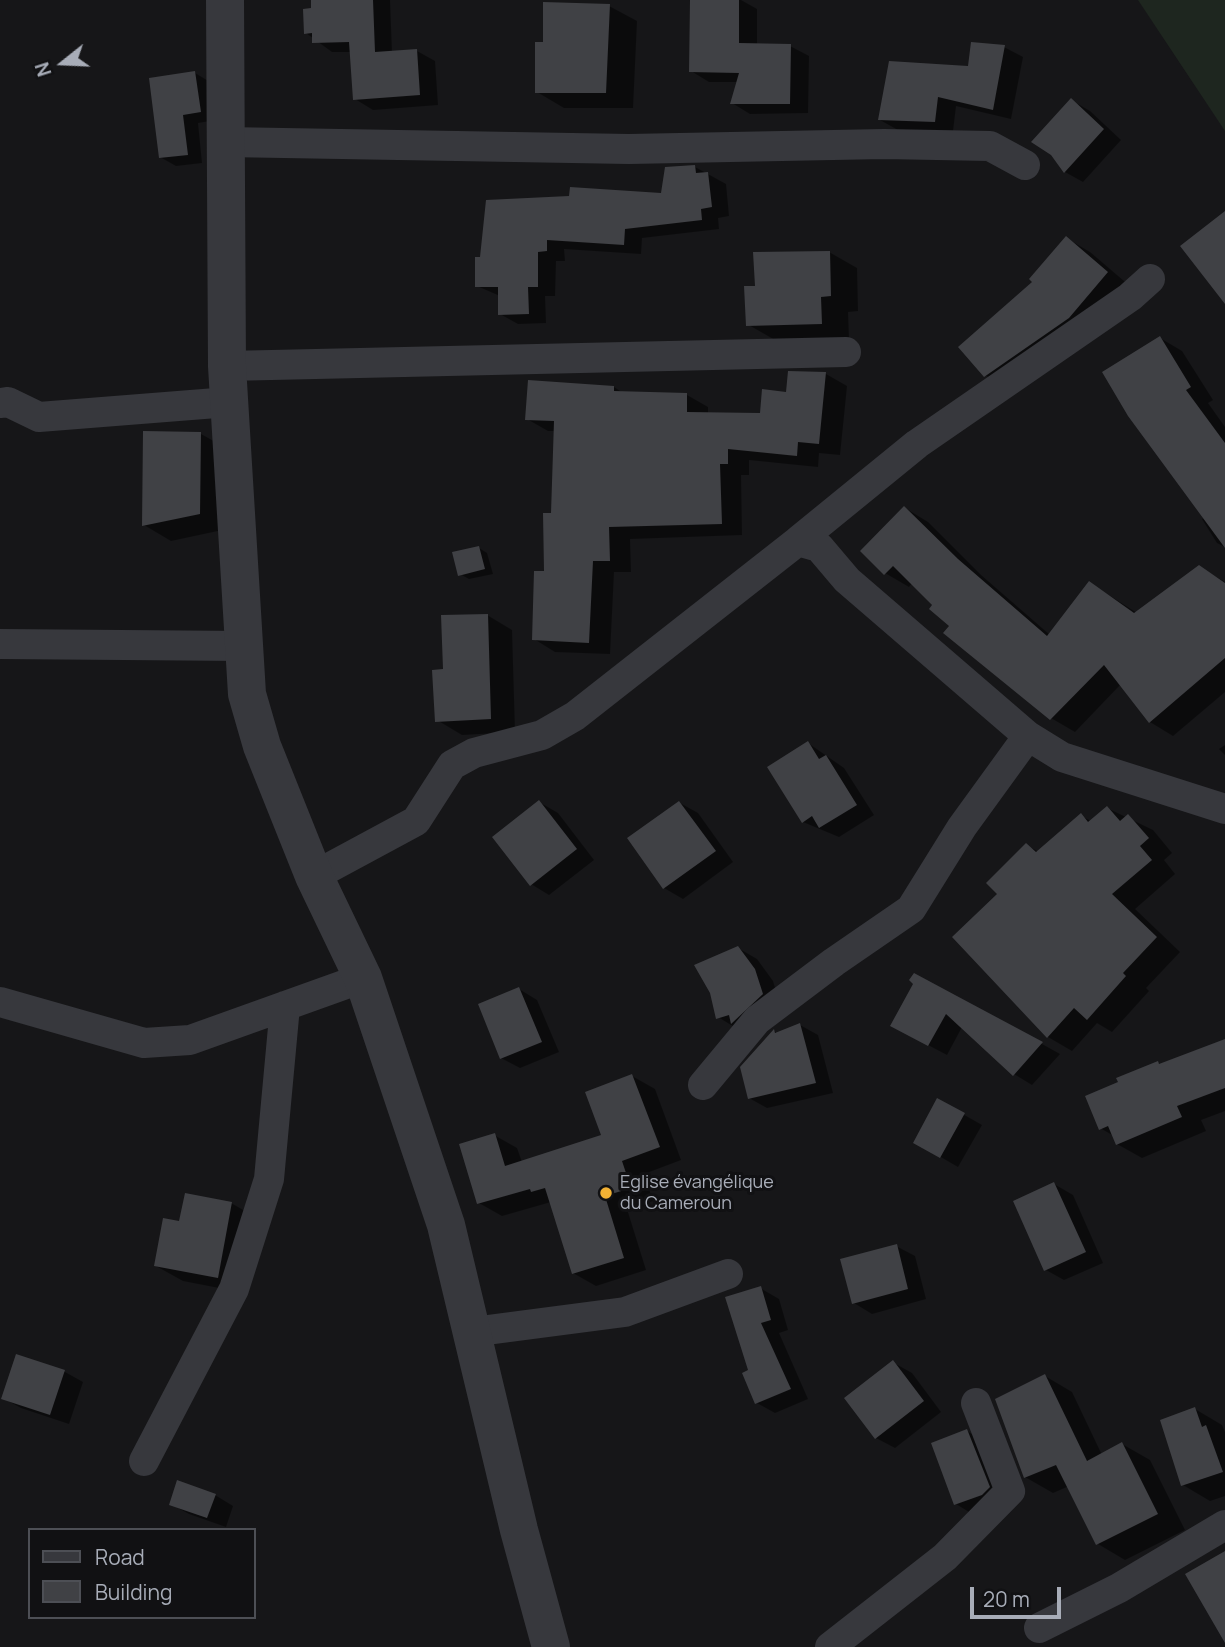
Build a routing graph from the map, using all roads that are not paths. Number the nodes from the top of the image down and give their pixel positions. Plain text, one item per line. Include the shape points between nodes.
1 (225, 0) edge
2 (226, 142) junction
3 (1025, 165) dead end
4 (1150, 279) dead end
5 (846, 352) dead end
6 (228, 384) junction
7 (0, 403) edge
8 (798, 541) junction
9 (0, 645) edge
10 (245, 646) junction
11 (1028, 736) junction
12 (1225, 809) edge
13 (314, 876) junction
14 (363, 978) junction
15 (0, 1002) edge
16 (285, 1006) junction
17 (702, 1084) dead end
18 (728, 1274) dead end
19 (472, 1332) junction
20 (976, 1403) dead end
21 (144, 1461) dead end
22 (1225, 1525) edge
23 (1039, 1628) dead end
24 (551, 1647) edge
25 (830, 1647) edge

1 - 2 street
2 - 3 street via 629,149 990,146
2 - 6 street
4 - 8 street via 917,444
5 - 6 street
6 - 7 street via 39,416
6 - 10 street
8 - 11 street via 819,547 847,580
8 - 13 street via 575,716 542,735 474,753 452,765 416,821
9 - 10 street
10 - 13 street via 247,694 262,746
11 - 12 street via 1062,757
11 - 17 street via 962,827 911,909 757,1020
13 - 14 street
14 - 16 street
14 - 19 street via 446,1225
15 - 16 street via 144,1043 190,1040
16 - 21 street via 269,1179 234,1289
18 - 19 street via 625,1312
19 - 24 street
20 - 25 street via 1010,1491 945,1557
22 - 23 street via 1119,1588

